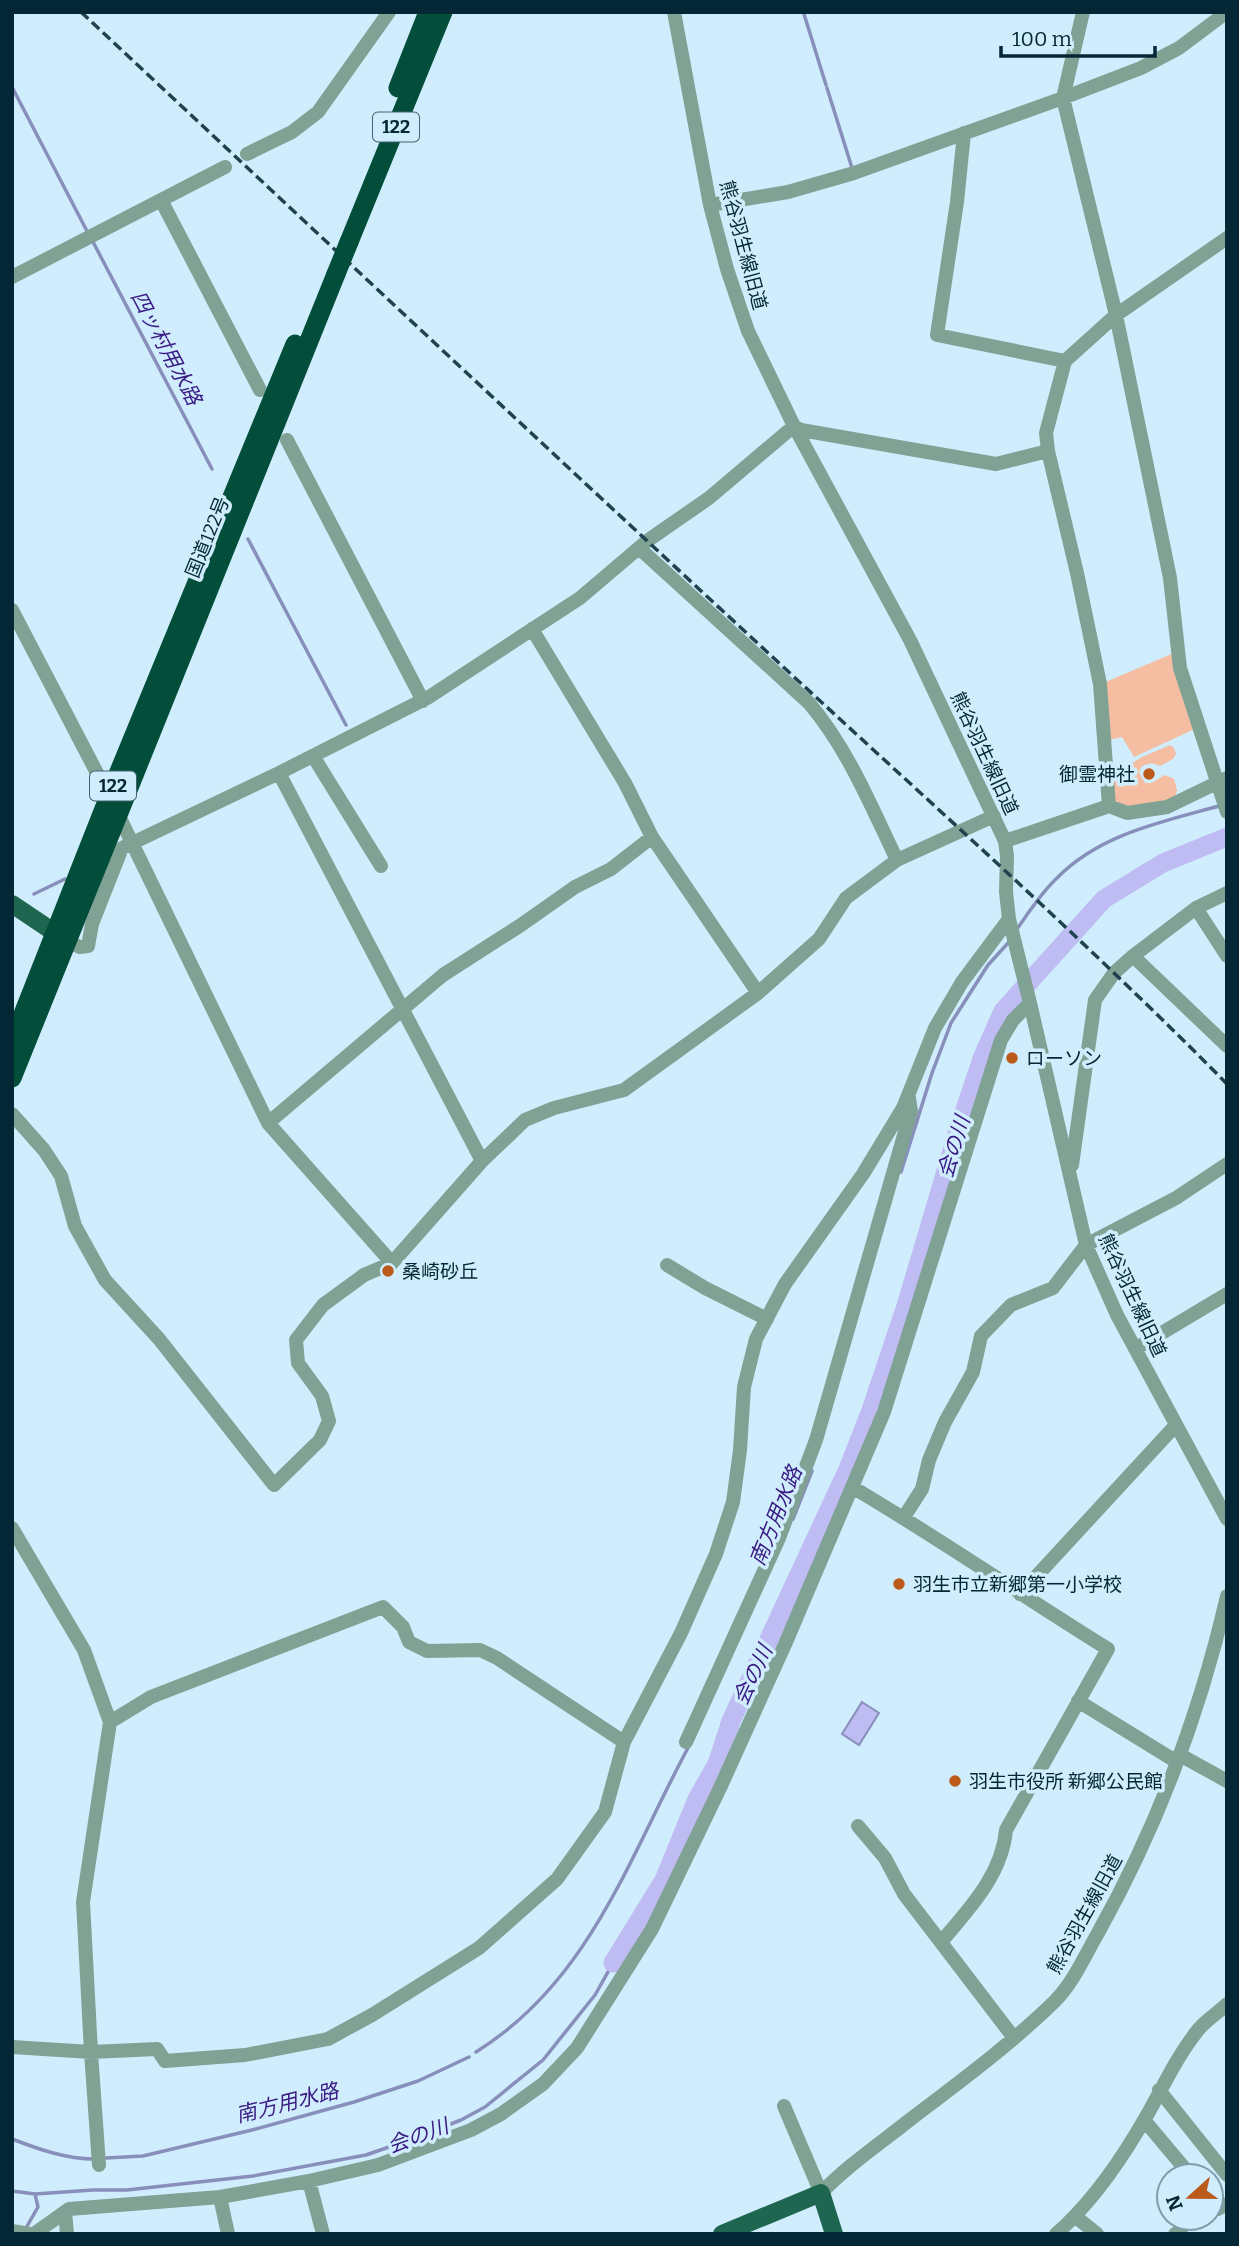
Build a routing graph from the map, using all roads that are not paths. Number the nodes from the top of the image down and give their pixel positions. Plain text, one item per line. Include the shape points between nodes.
1 (388, 12) edge
2 (429, 12) edge
3 (443, 12) edge
4 (674, 12) edge
5 (1083, 12) edge
6 (1227, 12) edge
7 (1063, 98) junction
8 (964, 133) junction
9 (247, 154) dead end
10 (225, 167) dead end
11 (161, 200) junction
12 (710, 205) junction
13 (344, 237) junction
14 (1227, 238) edge
15 (331, 270) junction
16 (12, 277) edge
17 (1116, 315) junction
18 (1065, 361) junction
19 (260, 390) dead end
20 (794, 426) junction
21 (287, 440) dead end
22 (1048, 451) junction
23 (639, 548) junction
24 (12, 610) edge
25 (532, 629) junction
26 (423, 701) junction
27 (313, 756) junction
28 (279, 773) junction
29 (1222, 780) edge
30 (109, 796) junction
31 (1109, 806) junction
32 (1227, 812) edge
33 (119, 816) junction
34 (994, 816) junction
35 (652, 837) junction
36 (1004, 841) junction
37 (133, 843) junction
38 (897, 860) junction
39 (381, 866) dead end
40 (1227, 893) edge
41 (12, 904) edge
42 (1196, 908) junction
43 (1009, 919) junction
44 (62, 938) junction
45 (1133, 956) junction
46 (1227, 956) edge
47 (758, 993) junction
48 (1030, 1003) junction
49 (401, 1009) junction
50 (12, 1042) edge
51 (1227, 1046) edge
52 (12, 1078) edge
53 (908, 1094) junction
54 (12, 1114) edge
55 (268, 1123) junction
56 (482, 1161) junction
57 (1227, 1164) edge
58 (1070, 1175) junction
59 (1086, 1245) junction
60 (392, 1263) junction
61 (667, 1265) dead end
62 (1227, 1294) edge
63 (766, 1319) junction
64 (1135, 1349) junction
65 (1175, 1426) junction
66 (852, 1487) junction
67 (904, 1517) junction
68 (1227, 1519) edge
69 (12, 1528) edge
70 (1020, 1594) junction
71 (1227, 1596) edge
72 (1078, 1702) junction
73 (110, 1722) junction
74 (624, 1742) junction
75 (686, 1742) dead end
76 (1178, 1758) junction
77 (1227, 1781) edge
78 (858, 1826) dead end
79 (940, 1942) junction
80 (1227, 2004) edge
81 (1014, 2038) junction
82 (12, 2047) edge
83 (91, 2052) junction
84 (1159, 2091) junction
85 (783, 2106) dead end
86 (1144, 2120) junction
87 (1179, 2162) edge
88 (1221, 2162) edge
89 (99, 2165) dead end
90 (309, 2181) junction
91 (821, 2193) junction
92 (220, 2197) junction
93 (65, 2212) junction
94 (1076, 2217) junction
95 (12, 2231) edge
96 (35, 2233) edge
97 (67, 2234) edge
98 (228, 2234) edge
99 (323, 2234) edge
100 (722, 2234) edge
101 (834, 2234) edge
102 (1056, 2234) edge
103 (1097, 2234) edge

1 - 9 street via 318,112 292,132
2 - 13 highway, 国道122号 / 122
3 - 13 highway, 国道122号 / 122
4 - 12 street, 熊谷羽生線旧道
5 - 7 street
6 - 7 street via 1179,48 1141,68
7 - 8 street
7 - 17 street
8 - 12 street via 824,182
8 - 18 street via 936,335
10 - 11 street
11 - 16 street
11 - 19 street
12 - 20 street, 熊谷羽生線旧道 via 748,331
13 - 15 highway, 国道122号 / 122
14 - 17 street
15 - 30 highway, 国道122号 / 122
15 - 33 highway, 国道122号 / 122
17 - 18 street
17 - 29 street via 1170,578 1180,668
18 - 22 street via 1046,433
20 - 22 street via 996,464
20 - 23 street via 709,498
20 - 34 street, 熊谷羽生線旧道 via 910,640
21 - 26 street
22 - 31 street via 1100,684
23 - 25 street via 580,598
23 - 38 street via 822,719 848,758
24 - 30 street
25 - 26 street
25 - 35 street via 625,783
26 - 27 street
27 - 28 street
27 - 39 street
28 - 37 street
28 - 49 street
29 - 31 street via 1167,807 1127,813
29 - 32 street
30 - 44 highway, 国道122号 / 122
31 - 36 street
33 - 37 street
33 - 44 highway, 国道122号 / 122
34 - 36 street, 熊谷羽生線旧道
34 - 38 street
35 - 47 street
35 - 49 street via 611,869 575,887 443,975
36 - 43 street, 熊谷羽生線旧道
37 - 44 street via 122,848 88,946
37 - 55 street
38 - 47 street via 846,898 819,939
40 - 42 street
41 - 44 main road
42 - 45 street
42 - 46 street
43 - 48 street, 熊谷羽生線旧道
43 - 53 street via 961,982 935,1028
44 - 50 highway, 国道122号 / 122
44 - 52 highway, 国道122号 / 122
45 - 51 street
45 - 58 street via 1095,1000
47 - 56 street via 624,1090 525,1120
48 - 58 street, 熊谷羽生線旧道
48 - 66 street via 1001,1041 884,1412
49 - 55 street
49 - 56 street
53 - 63 street via 863,1174 805,1253
53 - 75 street via 911,1111 816,1440 779,1538
54 - 60 street via 61,1176 75,1226 105,1280 159,1339 274,1485 320,1440 328,1421 322,1396 298,1363 296,1340 323,1305 365,1275
55 - 60 street
56 - 60 street
57 - 59 street via 1176,1198
58 - 59 street, 熊谷羽生線旧道
59 - 64 street, 熊谷羽生線旧道
59 - 67 street via 1053,1288 1011,1305 981,1336 974,1372 945,1422 922,1489
61 - 63 street
62 - 64 street
63 - 74 street via 744,1387 733,1502 716,1554
64 - 65 street, 熊谷羽生線旧道
65 - 68 street, 熊谷羽生線旧道
65 - 70 street
66 - 67 street
66 - 90 street via 781,1654 657,1917 577,2048 543,2084 471,2130 378,2165
67 - 70 street
69 - 73 street via 84,1650
70 - 72 street via 1108,1649
71 - 76 street, 熊谷羽生線旧道
72 - 76 street
72 - 79 street via 1006,1830 1004,1848 979,1897
73 - 74 street via 151,1697 383,1607 403,1627 409,1642 427,1651 480,1650
73 - 83 street via 83,1902
74 - 83 street via 605,1812 557,1880 479,1948 372,2015 328,2039 244,2055 164,2061 157,2049
76 - 77 street
76 - 81 street, 熊谷羽生線旧道 via 1144,1843 1071,1980
78 - 79 street via 885,1858 904,1894
79 - 81 street
80 - 84 street via 1199,2029
81 - 91 street, 熊谷羽生線旧道
82 - 83 street
83 - 89 street
84 - 86 street
84 - 88 street
85 - 91 street
86 - 87 street
86 - 94 street
90 - 92 street
90 - 99 street
91 - 100 main road
91 - 101 main road
92 - 93 street
92 - 98 street
93 - 96 street
93 - 97 street
94 - 102 street
94 - 103 street
95 - 96 street

